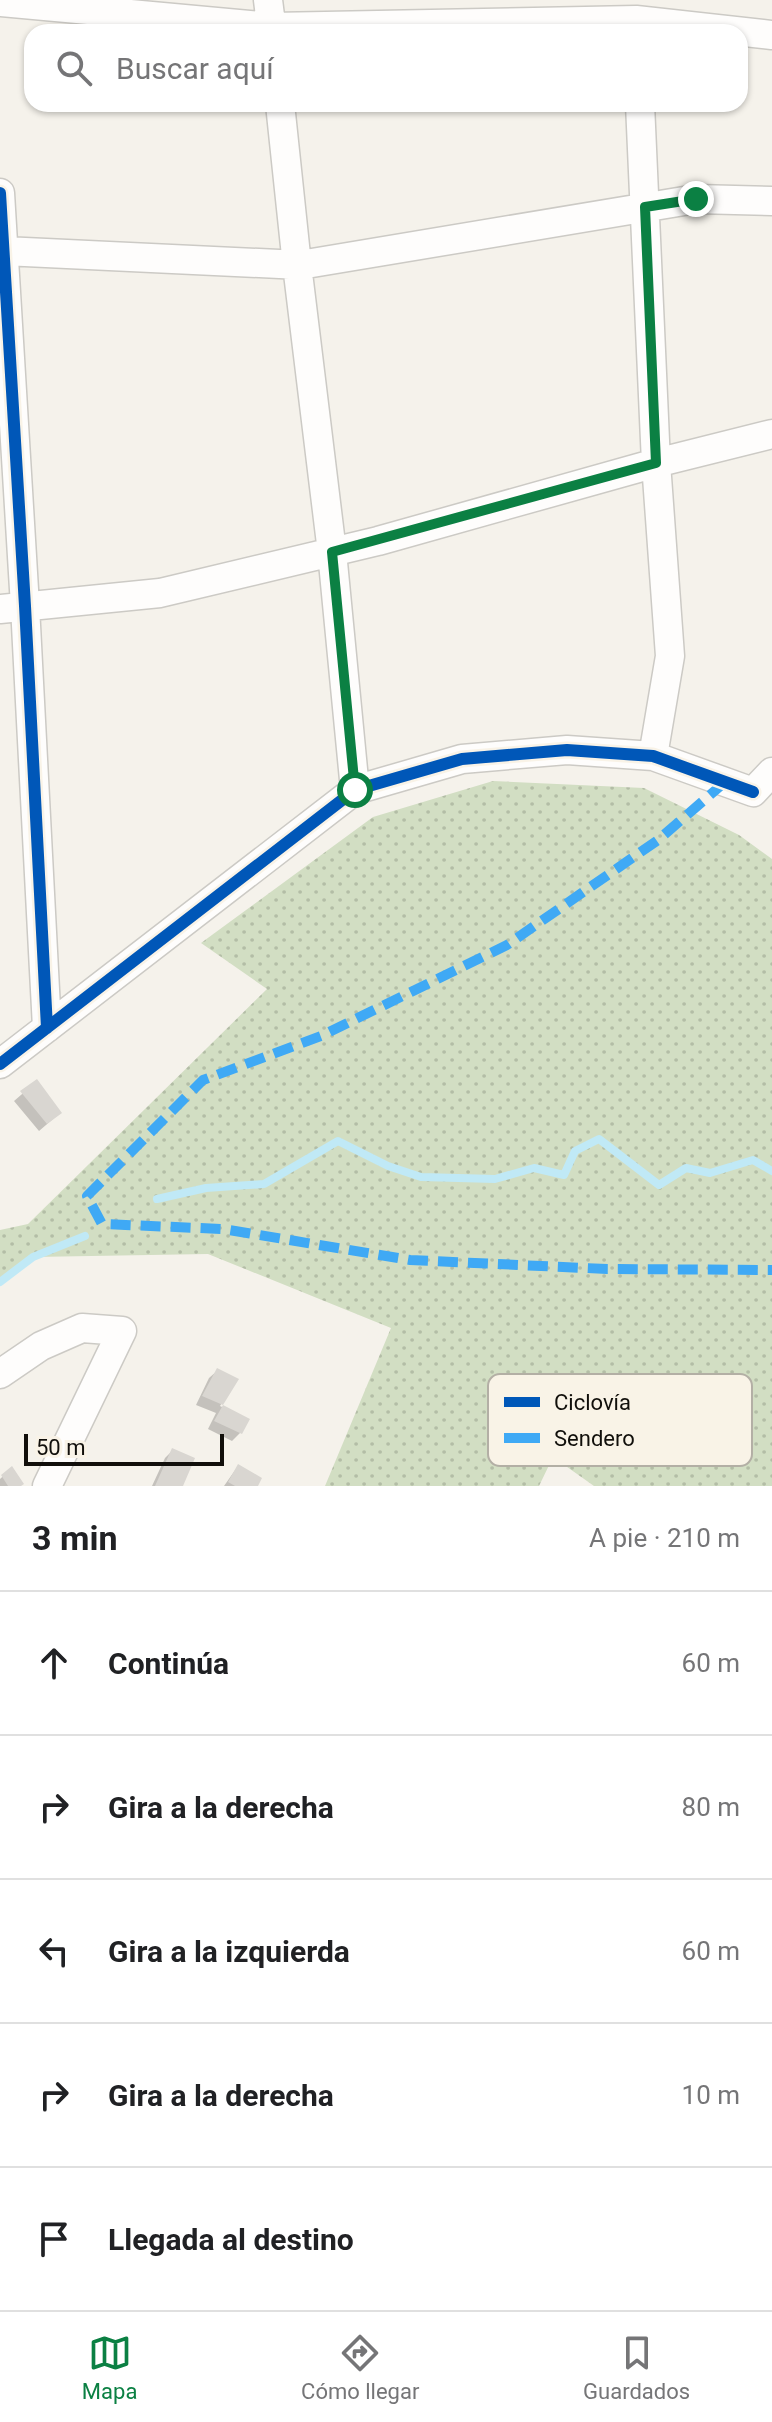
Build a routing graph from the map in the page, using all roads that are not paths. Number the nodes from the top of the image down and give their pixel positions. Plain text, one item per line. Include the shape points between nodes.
1 (0, 2) edge
2 (271, 20) edge
3 (514, 24) edge
4 (748, 33) edge
5 (772, 35) edge
6 (281, 112) edge
7 (640, 112) edge
8 (0, 193) edge
9 (772, 201) edge
10 (645, 207) junction
11 (4, 251) junction
12 (297, 265) junction
13 (6, 373) edge
14 (772, 434) edge
15 (656, 463) junction
16 (332, 552) junction
17 (13, 608) edge
18 (653, 756) junction
19 (762, 782) edge
20 (355, 790) junction
21 (47, 1028) junction
22 (0, 1064) edge
23 (0, 1374) edge
24 (47, 1486) edge

1 - 2 street
2 - 3 street
4 - 5 street
6 - 12 street
7 - 10 street
8 - 11 street
9 - 10 street via 696,199
10 - 12 street
10 - 15 street
11 - 12 street
11 - 13 street
12 - 16 street
13 - 17 street
14 - 15 street
15 - 16 street
15 - 18 street via 670,656
16 - 17 street via 160,593
16 - 20 street
17 - 21 street
18 - 19 street
18 - 20 street via 567,750 462,759
20 - 21 street
21 - 22 street
23 - 24 street via 41,1346 82,1328 122,1331

